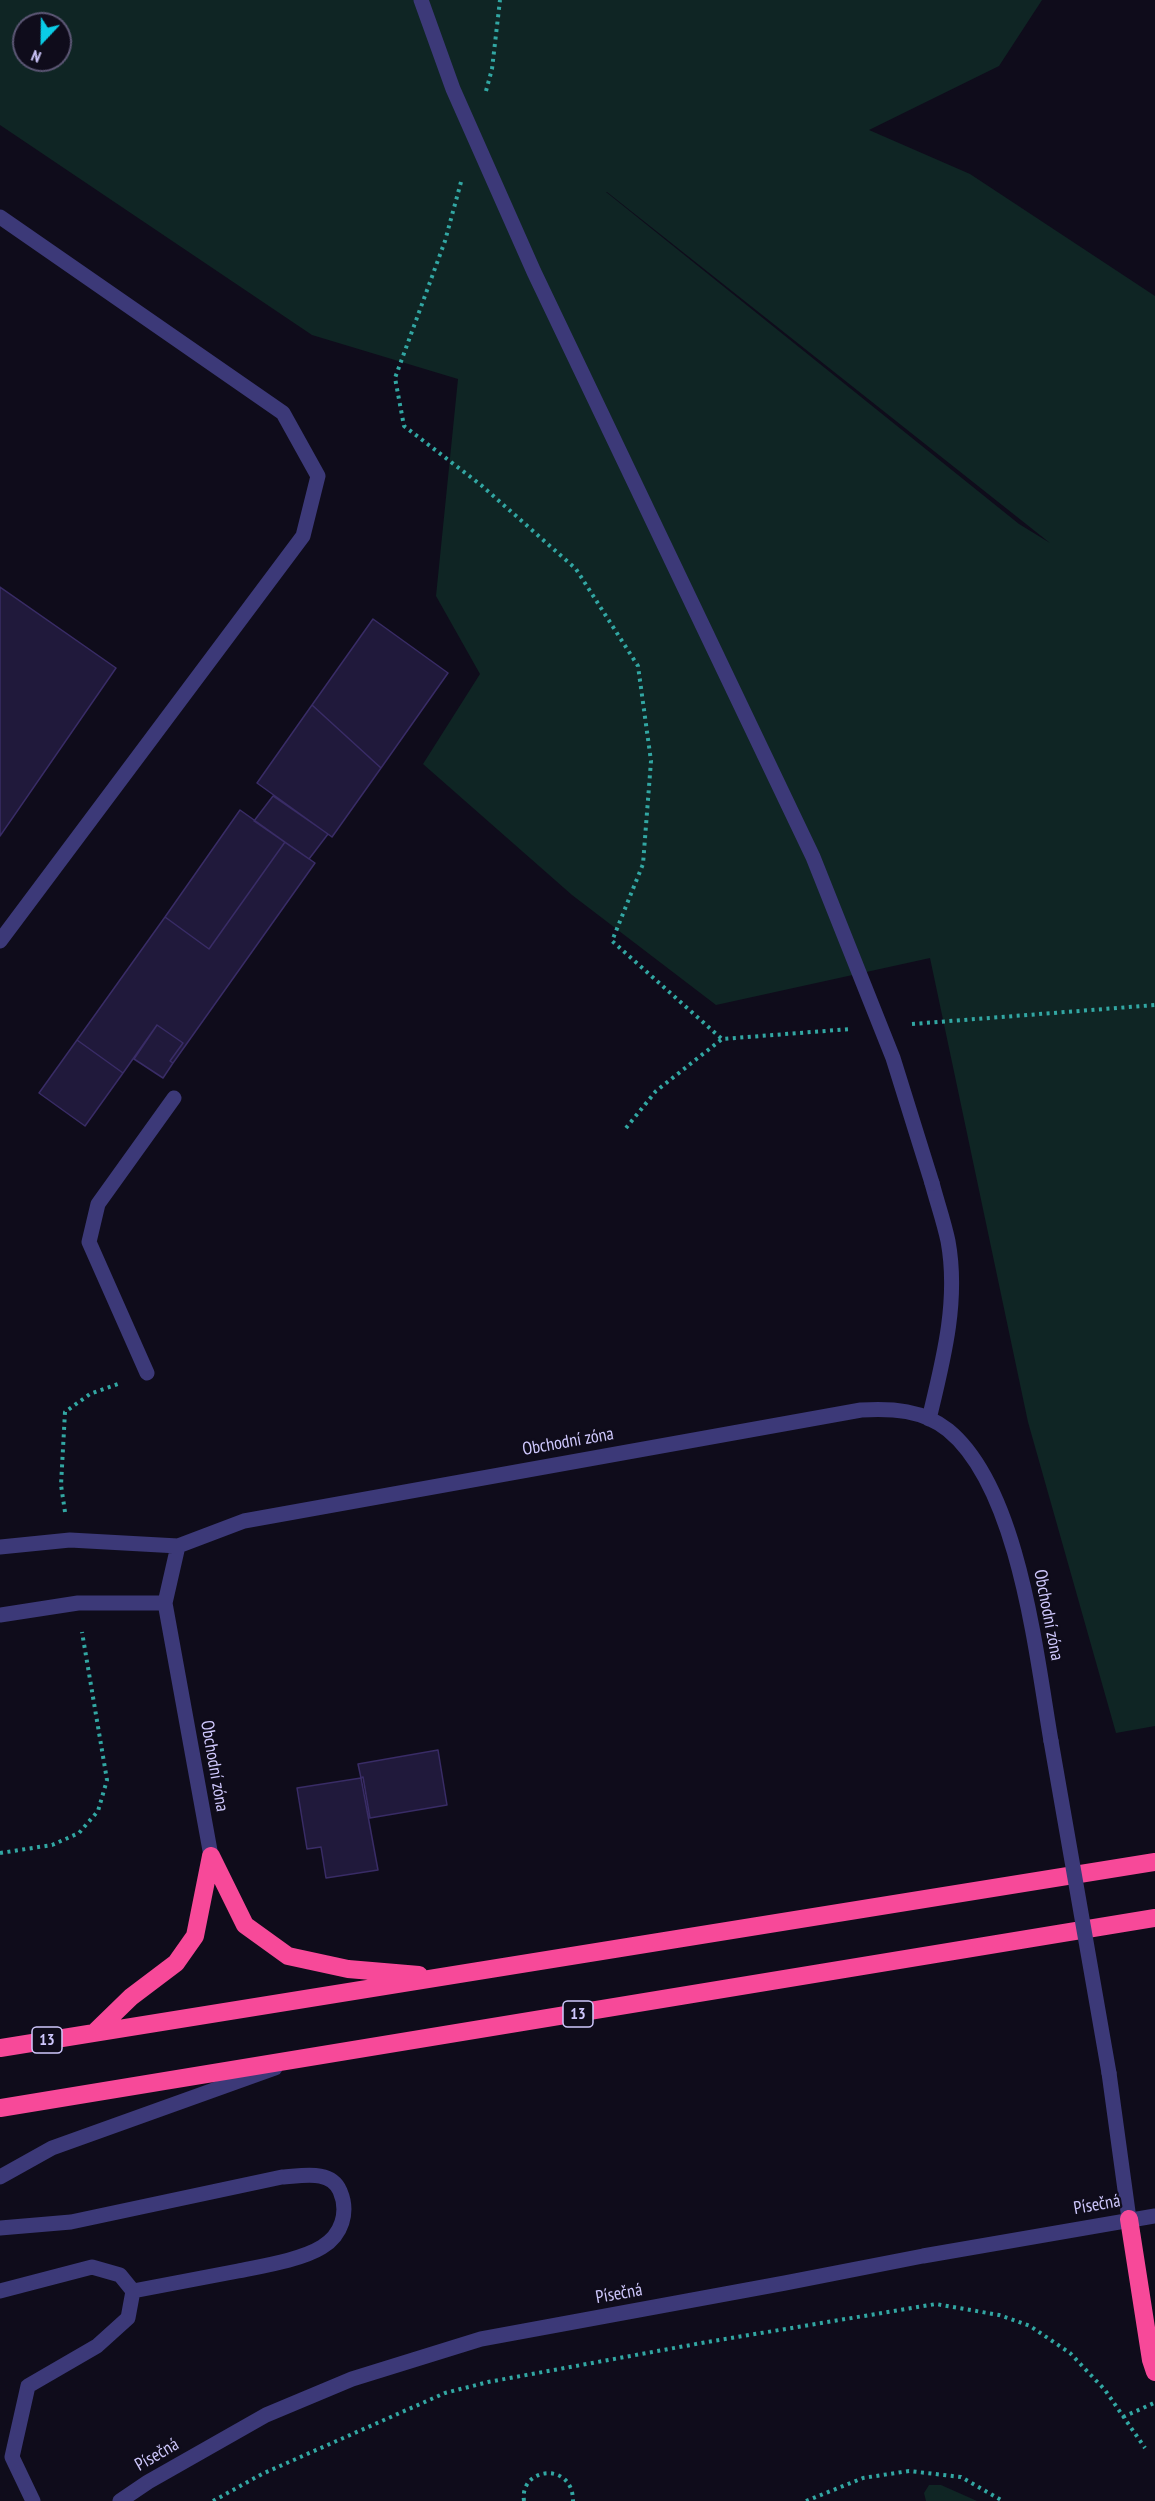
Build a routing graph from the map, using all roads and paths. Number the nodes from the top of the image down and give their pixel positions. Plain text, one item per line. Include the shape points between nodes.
1 (421, 0) edge
2 (500, 0) edge
3 (486, 92) dead end
4 (464, 172) dead end
5 (0, 217) edge
6 (0, 941) edge
7 (722, 1039) dead end
8 (174, 1098) dead end
9 (147, 1373) dead end
10 (929, 1419) junction
11 (178, 1546) junction
12 (0, 1547) edge
13 (165, 1604) junction
14 (0, 1615) edge
15 (211, 1856) junction
16 (1155, 1862) edge
17 (1155, 1918) edge
18 (446, 1978) junction
19 (94, 2032) junction
20 (0, 2049) edge
21 (295, 2061) junction
22 (0, 2108) edge
23 (0, 2177) edge
24 (1155, 2216) edge
25 (1129, 2219) junction
26 (0, 2228) edge
27 (0, 2291) edge
28 (133, 2291) junction
29 (1155, 2372) edge
30 (1155, 2402) edge
31 (1123, 2417) junction
32 (1145, 2448) dead end
33 (6, 2454) edge
34 (33, 2501) edge
35 (120, 2501) edge
36 (213, 2501) edge
37 (524, 2501) edge
38 (573, 2501) edge
39 (806, 2501) edge
40 (1003, 2501) edge

1 - 10 street, bridge via 453,89 534,272 813,857 893,1058 948,1242 951,1284 947,1342
2 - 3 path
4 - 7 path via 445,241 395,378 404,426 481,485 576,569 638,666 651,761 643,864 612,941
5 - 6 street via 283,413 318,476 303,536
8 - 9 street via 98,1204 89,1242
10 - 11 street, Obchodní zóna via 887,1409 793,1421 244,1521
10 - 25 street, Obchodní zóna, bridge via 947,1430 975,1462 993,1493 1019,1569 1109,2073
11 - 12 street via 70,1540
11 - 13 street, Obchodní zóna
13 - 14 street via 78,1603
13 - 15 street, Obchodní zóna
15 - 18 highway via 245,1925 288,1956 348,1969
15 - 19 highway via 195,1936 176,1964 131,1997
16 - 18 highway, 13
17 - 21 highway, 13
18 - 19 highway, 13
19 - 20 highway, 13
21 - 22 highway, 13
21 - 23 street via 52,2148
24 - 25 street, Písečná
25 - 29 highway
25 - 35 street, Písečná via 481,2339 352,2379 267,2415
26 - 28 street via 71,2222 282,2177 318,2175 332,2180 339,2189 345,2206 344,2219 322,2247 278,2263
27 - 28 street via 92,2267 120,2275
28 - 33 street via 128,2318 97,2346 28,2386
30 - 31 path
31 - 32 path
31 - 36 path via 1105,2390 1070,2353 1030,2326 999,2315 936,2304 706,2342 445,2393 262,2474
33 - 34 street
37 - 38 path via 528,2482 550,2472 570,2486
39 - 40 path via 863,2478 909,2470 961,2477

